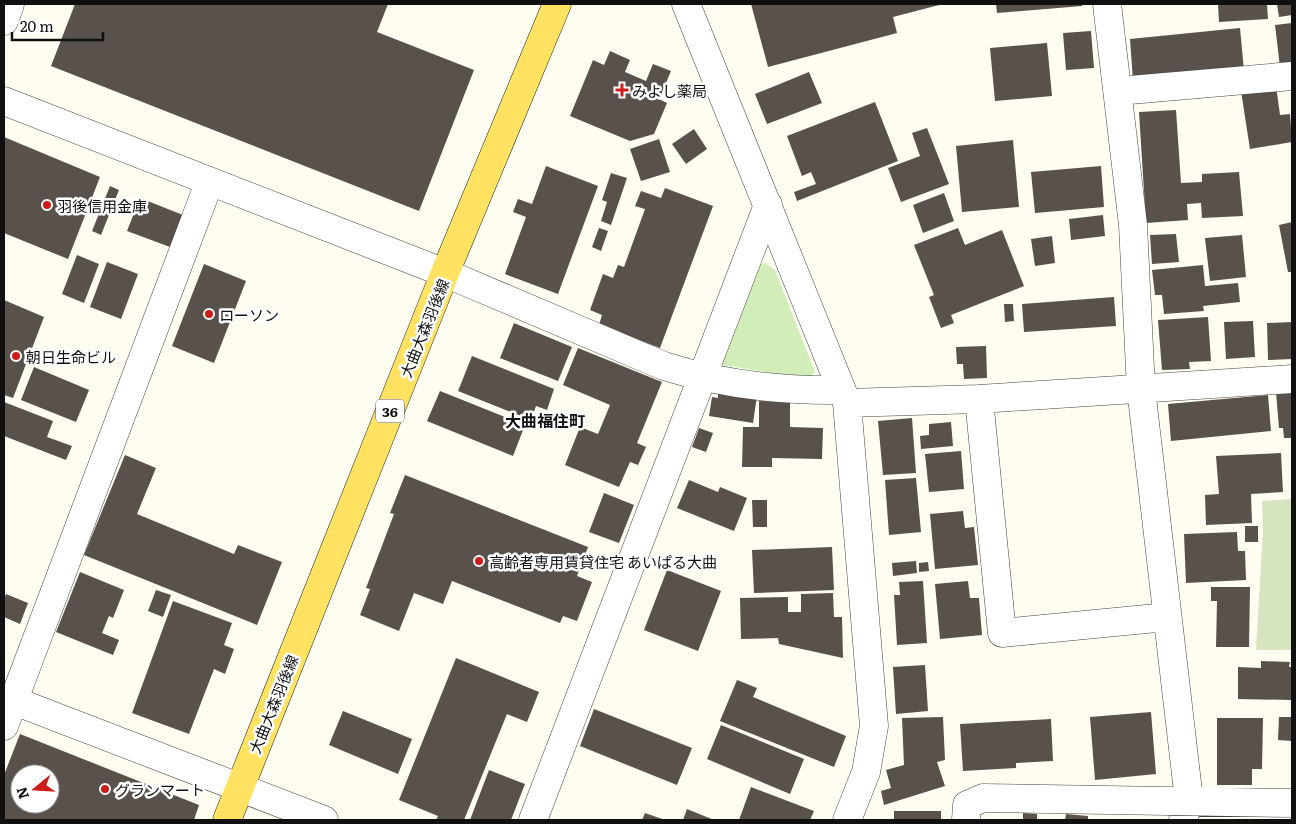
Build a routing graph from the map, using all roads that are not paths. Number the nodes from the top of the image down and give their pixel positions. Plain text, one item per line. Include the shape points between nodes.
1 (10, 4) edge
2 (557, 4) edge
3 (686, 4) edge
4 (1108, 4) edge
5 (4, 21) edge
6 (1292, 76) edge
7 (1118, 91) junction
8 (4, 101) edge
9 (209, 182) junction
10 (768, 205) junction
11 (445, 274) junction
12 (701, 378) junction
13 (1292, 379) edge
14 (1141, 389) junction
15 (844, 396) junction
16 (979, 399) junction
17 (1167, 617) junction
18 (9, 699) edge
19 (4, 726) edge
20 (240, 789) junction
21 (1292, 803) edge
22 (1186, 810) edge
23 (227, 820) edge
24 (324, 820) edge
25 (533, 820) edge
26 (847, 820) edge
27 (966, 820) edge

1 - 5 street
2 - 11 main road, 大曲大森羽後線 / 36
3 - 10 street
4 - 7 street
6 - 7 street
7 - 14 street via 1133,224
8 - 9 street
9 - 11 street
9 - 18 street
10 - 12 street
10 - 15 street
11 - 12 street via 664,366
11 - 20 main road, 大曲大森羽後線 / 36
12 - 15 street
12 - 25 street
13 - 14 street
14 - 16 street
14 - 17 street
15 - 16 street
15 - 26 street via 874,726 866,772
16 - 17 street via 1002,633
17 - 22 street
18 - 19 street
18 - 20 street
20 - 23 main road, 大曲大森羽後線 / 36
20 - 24 street
21 - 22 street
22 - 27 street via 983,798 967,805

